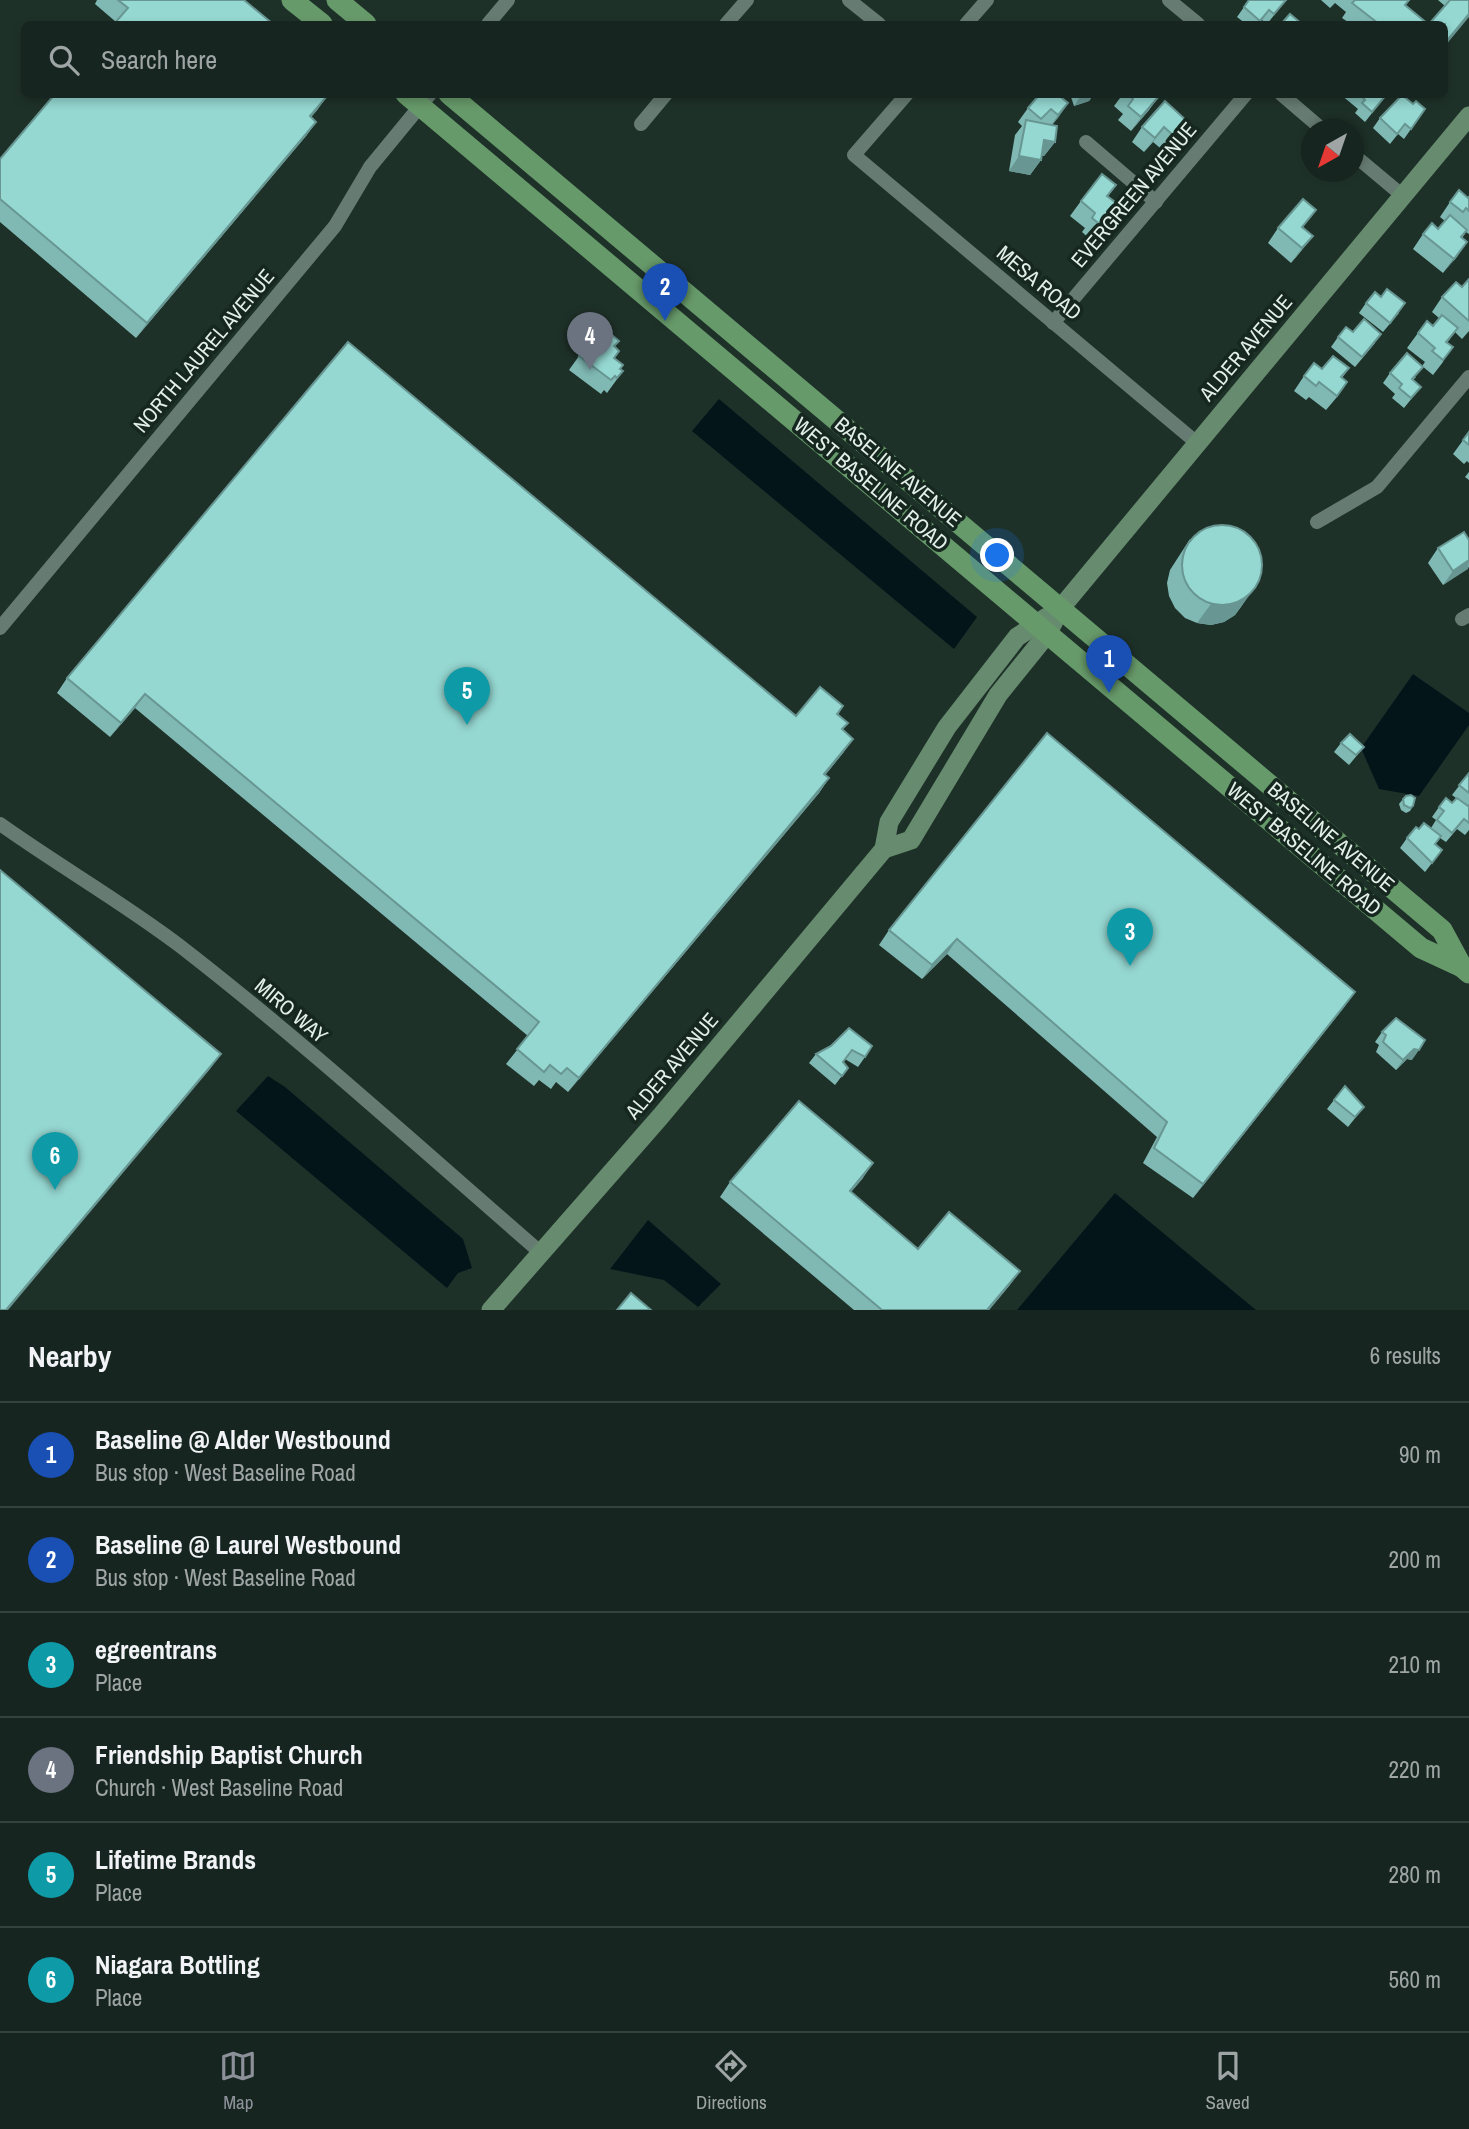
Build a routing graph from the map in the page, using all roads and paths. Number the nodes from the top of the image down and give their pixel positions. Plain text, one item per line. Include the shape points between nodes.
1 (292, 0) edge
2 (337, 0) edge
3 (508, 0) edge
4 (747, 0) edge
5 (849, 0) edge
6 (987, 0) edge
7 (1169, 0) edge
8 (317, 21) edge
9 (362, 21) edge
10 (490, 21) edge
11 (729, 21) edge
12 (875, 21) edge
13 (970, 21) edge
14 (1194, 21) edge
15 (418, 98) edge
16 (454, 98) edge
17 (663, 98) edge
18 (904, 98) edge
19 (1243, 98) edge
20 (1286, 98) edge
21 (1469, 116) edge
22 (1310, 119) edge
23 (641, 124) dead end
24 (1086, 142) dead end
25 (1364, 164) edge
26 (1403, 196) junction
27 (1156, 202) junction
28 (1054, 323) junction
29 (1469, 377) edge
30 (1197, 443) junction
31 (1317, 522) dead end
32 (1060, 609) junction
33 (0, 628) edge
34 (1042, 628) junction
35 (0, 824) edge
36 (884, 849) junction
37 (1466, 970) edge
38 (540, 1252) junction
39 (491, 1310) edge

1 - 8 main road
2 - 9 main road
3 - 10 street
4 - 11 street
5 - 12 street
6 - 13 street
7 - 14 street
15 - 33 street, NORTH LAUREL AVENUE via 335,226
15 - 34 main road, WEST BASELINE ROAD
16 - 32 main road, BASELINE AVENUE
17 - 23 street
18 - 28 street, MESA ROAD via 854,155
19 - 27 street, EVERGREEN AVENUE
20 - 22 street
21 - 26 main road, ALDER AVENUE
24 - 27 street
25 - 26 street
26 - 30 main road, ALDER AVENUE
27 - 28 street, EVERGREEN AVENUE
28 - 30 street, MESA ROAD
29 - 31 street via 1377,487
30 - 32 main road, ALDER AVENUE
32 - 34 main road, ALDER AVENUE
32 - 37 main road, BASELINE AVENUE via 1442,930
34 - 36 main road, ALDER AVENUE via 911,840
34 - 36 main road, ALDER AVENUE via 1017,637 947,727 890,822
34 - 37 main road, WEST BASELINE ROAD via 1422,948
35 - 38 street, MIRO WAY via 182,948
36 - 38 main road, ALDER AVENUE via 660,1117
38 - 39 main road, ALDER AVENUE

